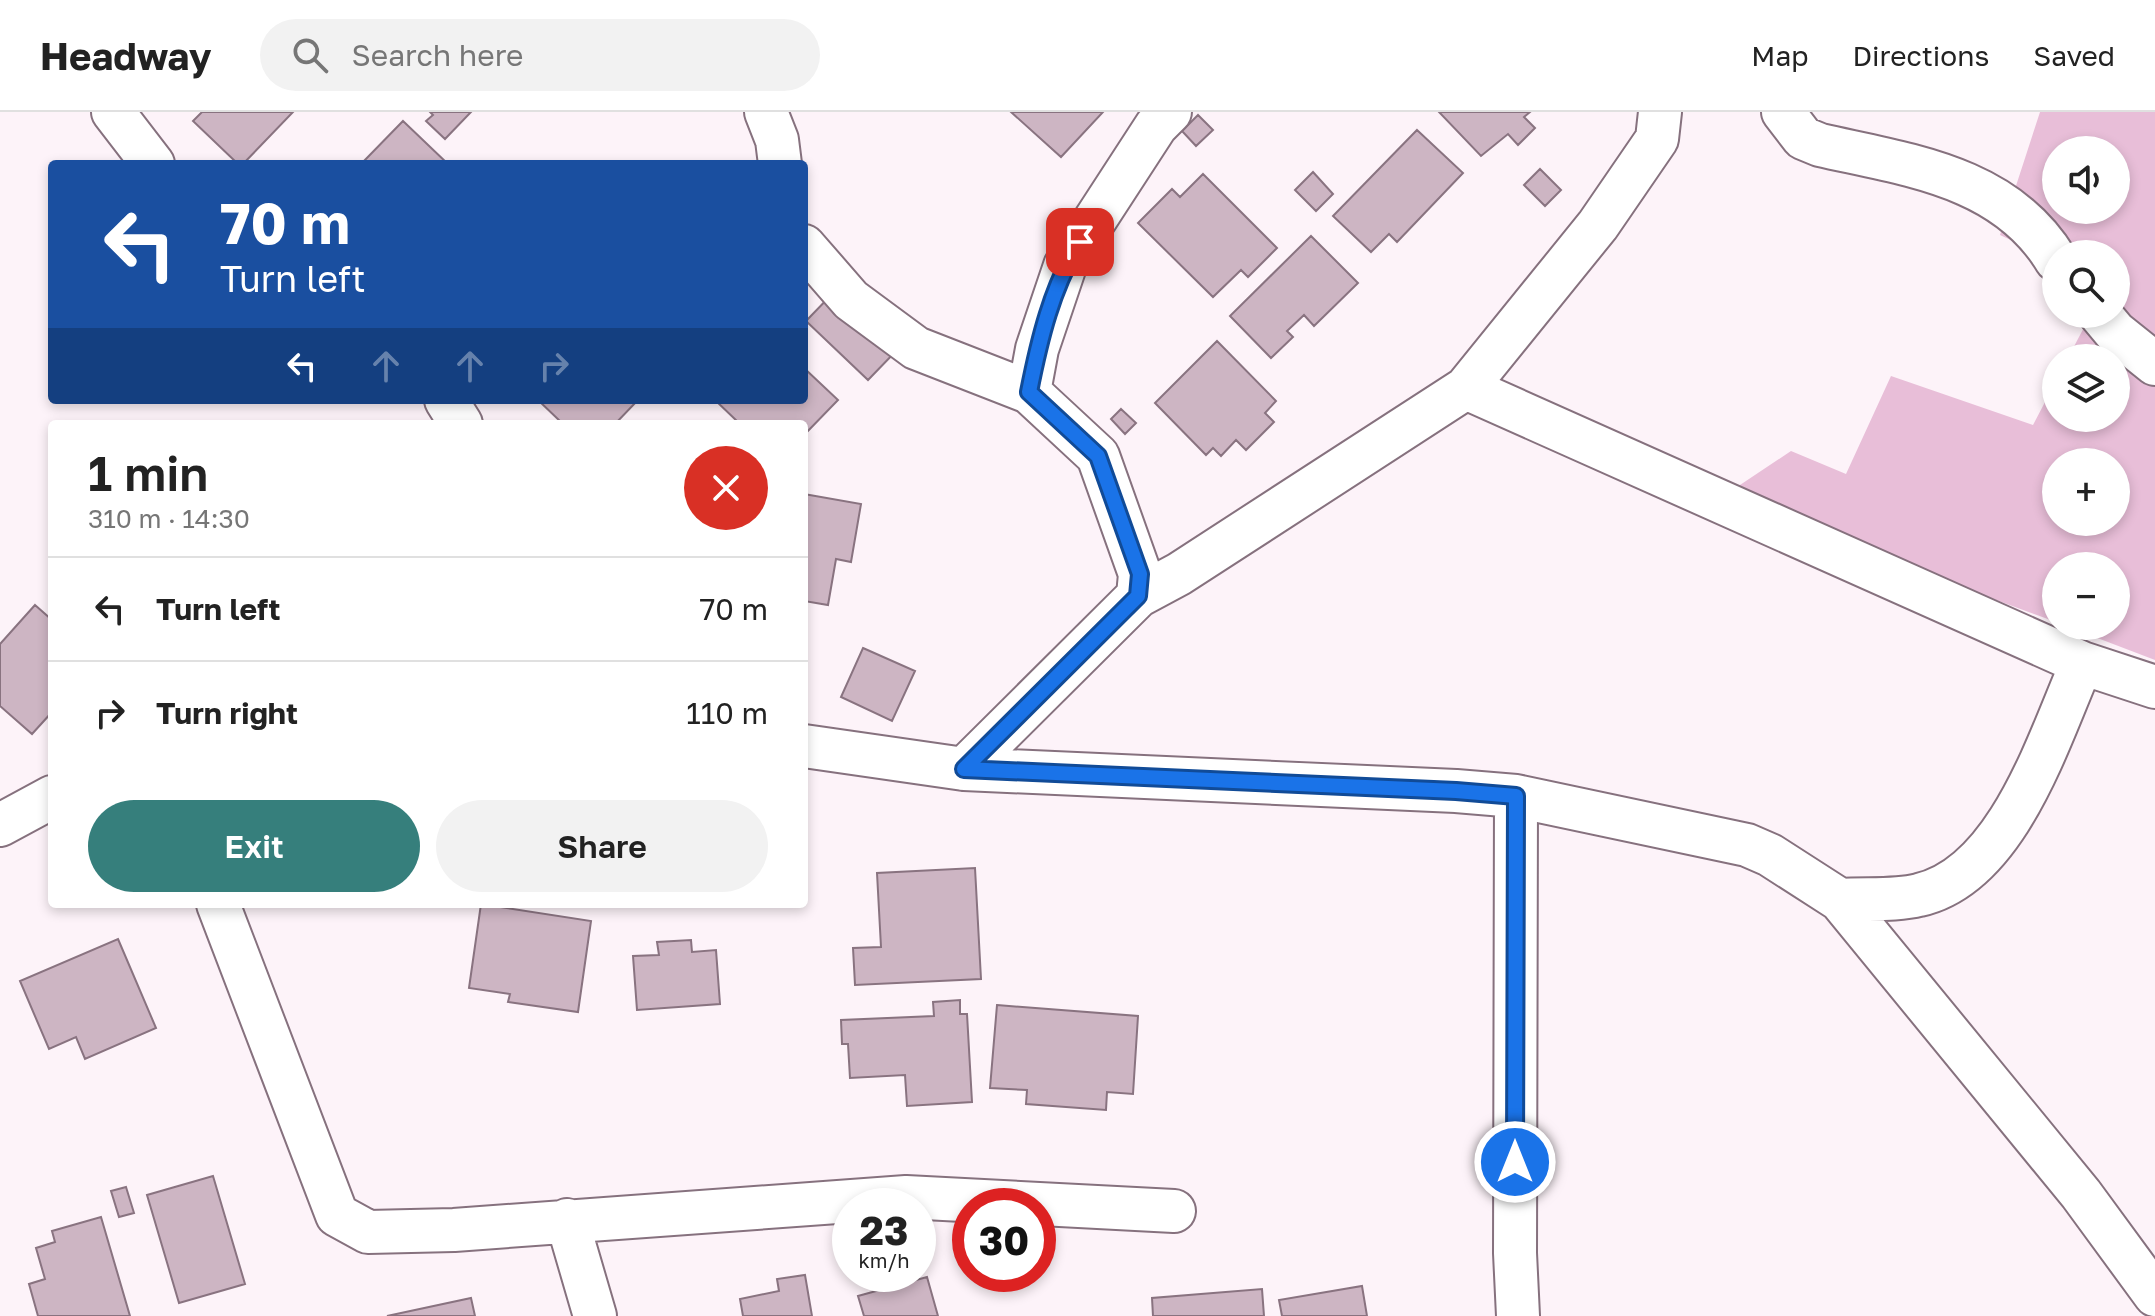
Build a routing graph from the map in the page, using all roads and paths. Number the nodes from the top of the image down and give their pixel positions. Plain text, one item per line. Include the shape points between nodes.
1 (113, 112) edge
2 (766, 112) edge
3 (1170, 112) edge
4 (1783, 112) edge
5 (1655, 116) edge
6 (150, 160) edge
7 (780, 160) edge
8 (2042, 242) edge
9 (808, 251) edge
10 (2112, 328) edge
11 (2155, 364) edge
12 (1466, 388) junction
13 (1029, 392) junction
14 (1138, 596) junction
15 (2082, 663) junction
16 (2155, 687) edge
17 (808, 747) edge
18 (964, 769) junction
19 (1516, 796) junction
20 (48, 799) edge
21 (0, 825) edge
22 (1840, 900) junction
23 (220, 908) edge
24 (1174, 1211) dead end
25 (567, 1220) junction
26 (2155, 1295) edge
27 (595, 1316) edge
28 (1518, 1316) edge

1 - 6 street
2 - 7 street
3 - 13 street via 1065,266 1037,349
4 - 8 street via 1803,138 1820,145 1969,183 2030,226
5 - 12 street via 1657,139 1598,225
9 - 13 street via 851,300 916,348
10 - 11 street
12 - 14 street
12 - 15 street
13 - 14 street via 1098,456 1140,574
14 - 18 street
15 - 16 street
15 - 22 street via 2014,816 1973,869 1920,895
17 - 18 street
18 - 19 street
19 - 22 street via 1747,845
19 - 28 street
20 - 21 street
22 - 26 street via 2081,1194
23 - 25 street via 337,1215 368,1232
24 - 25 street via 906,1197
25 - 27 street

